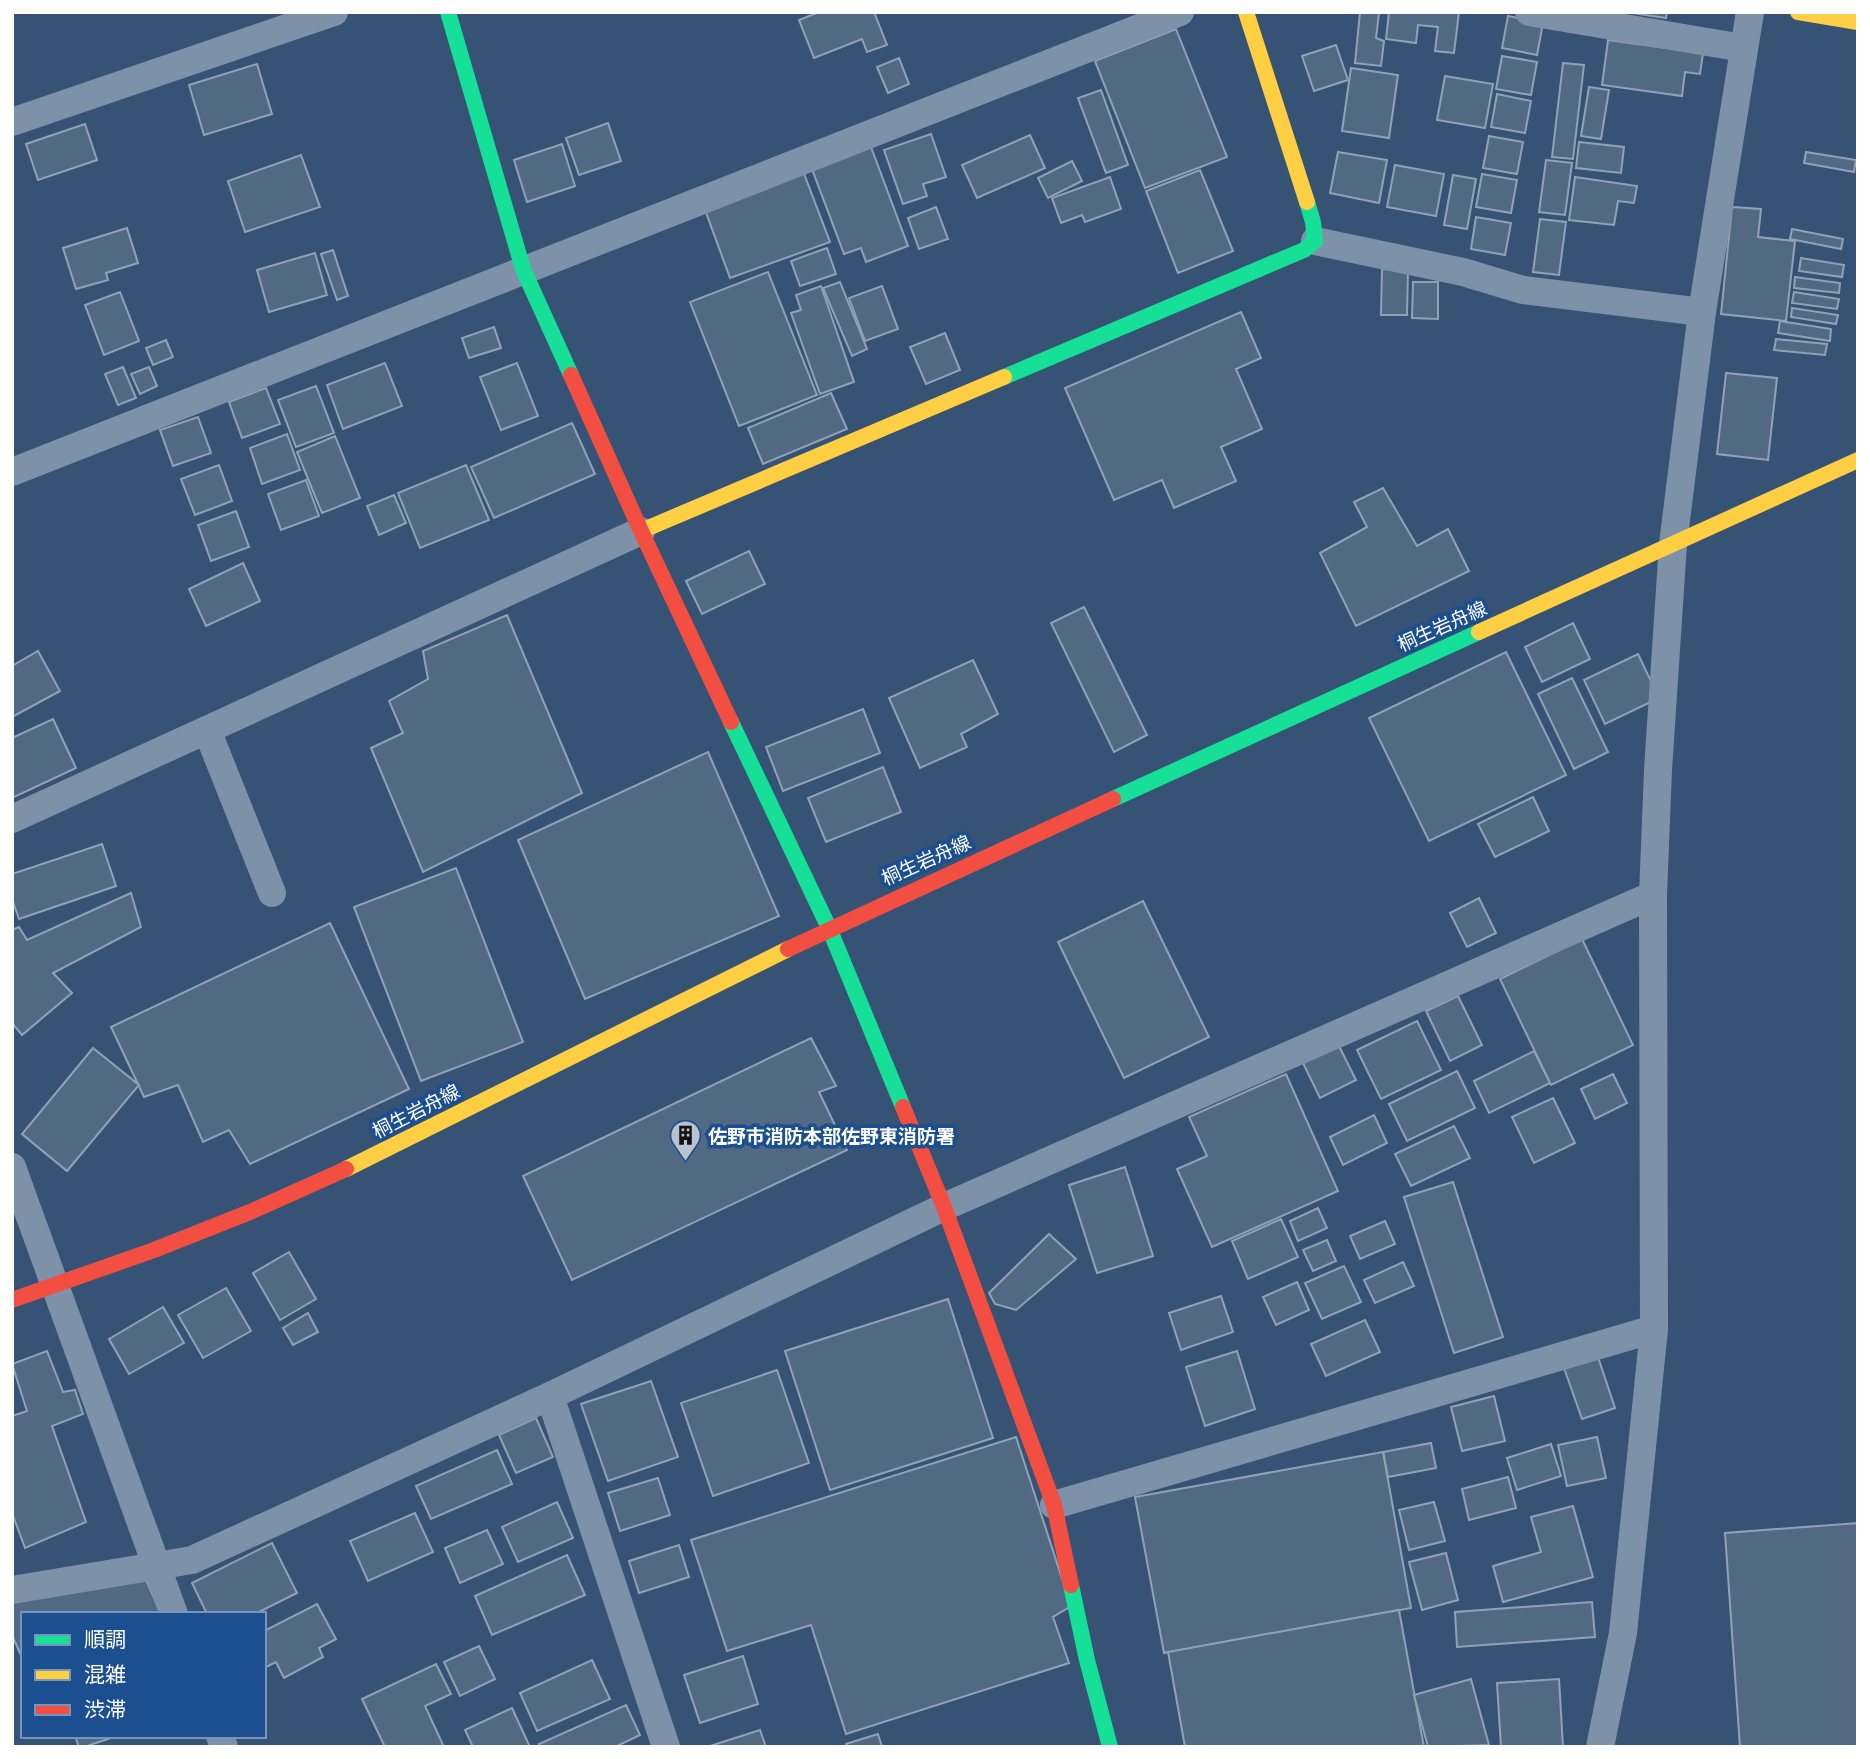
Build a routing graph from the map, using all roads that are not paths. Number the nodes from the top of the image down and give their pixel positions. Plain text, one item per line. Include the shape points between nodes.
1 (334, 12) edge
2 (448, 12) edge
3 (1180, 12) edge
4 (1246, 12) edge
5 (1529, 12) edge
6 (1750, 12) edge
7 (1798, 12) edge
8 (1858, 22) edge
9 (1743, 48) junction
10 (12, 122) edge
11 (1315, 241) junction
12 (523, 269) junction
13 (1702, 312) junction
14 (1858, 460) edge
15 (12, 472) edge
16 (641, 531) junction
17 (1673, 544) junction
18 (207, 730) junction
19 (12, 819) edge
20 (272, 893) dead end
21 (1653, 895) junction
22 (829, 928) junction
23 (12, 1167) edge
24 (944, 1207) junction
25 (54, 1287) junction
26 (12, 1300) edge
27 (1654, 1329) junction
28 (550, 1395) junction
29 (1054, 1505) junction
30 (156, 1566) junction
31 (12, 1590) edge
32 (173, 1612) edge
33 (666, 1747) edge
34 (1110, 1747) edge
35 (1600, 1747) edge

1 - 10 street
2 - 12 street
3 - 12 street
4 - 11 street
5 - 9 street
6 - 9 street
7 - 8 street
9 - 13 street
11 - 13 street via 1463,272 1523,290
11 - 16 street via 1304,250
12 - 15 street
12 - 16 street
13 - 17 street
14 - 17 street, 桐生岩舟線
16 - 18 street
16 - 22 street
17 - 21 street
17 - 22 street, 桐生岩舟線
18 - 19 street
18 - 20 street
21 - 24 street
21 - 27 street
22 - 24 street
22 - 25 street, 桐生岩舟線 via 371,1157 250,1212
23 - 25 street
24 - 28 street
24 - 29 street
25 - 26 street, 桐生岩舟線
25 - 30 street
27 - 29 street
27 - 35 street via 1623,1633
28 - 30 street via 192,1560
28 - 33 street
29 - 34 street
30 - 31 street
30 - 32 street

